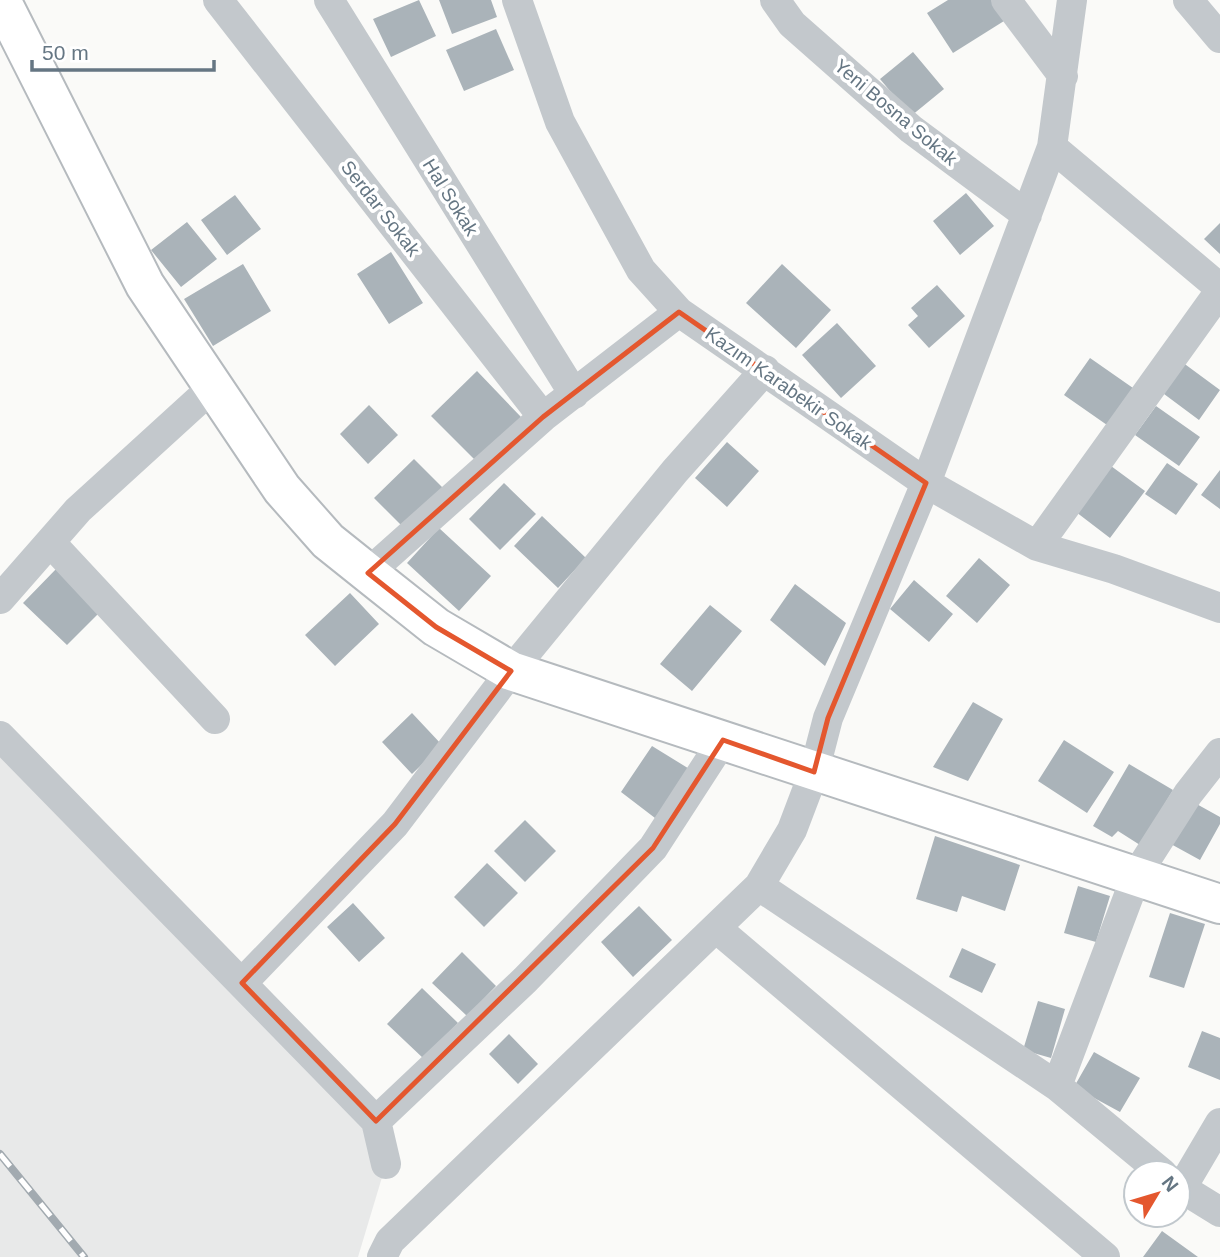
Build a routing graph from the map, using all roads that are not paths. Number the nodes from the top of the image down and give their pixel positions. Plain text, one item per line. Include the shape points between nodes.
1 (1, 0) edge
2 (218, 0) edge
3 (329, 0) edge
4 (517, 0) edge
5 (775, 0) edge
6 (1006, 0) edge
7 (1072, 0) edge
8 (1188, 0) edge
9 (1220, 38) edge
10 (1063, 76) junction
11 (1052, 147) junction
12 (1027, 215) junction
13 (1220, 290) edge
14 (679, 312) junction
15 (765, 370) junction
16 (213, 387) junction
17 (574, 394) junction
18 (543, 417) junction
19 (926, 483) junction
20 (50, 541) junction
21 (1037, 546) junction
22 (368, 573) junction
23 (2, 593) edge
24 (1220, 608) edge
25 (510, 671) junction
26 (215, 719) dead end
27 (0, 736) edge
28 (723, 740) junction
29 (1220, 753) edge
30 (814, 772) junction
31 (1138, 874) junction
32 (759, 886) junction
33 (1220, 904) edge
34 (716, 928) junction
35 (242, 983) junction
36 (1057, 1086) junction
37 (376, 1121) junction
38 (1220, 1122) edge
39 (1144, 1159) edge
40 (1191, 1159) edge
41 (386, 1164) dead end
42 (1192, 1195) edge
43 (1220, 1212) edge
44 (382, 1257) edge
45 (1105, 1257) edge

1 - 16 main road via 145,285
2 - 18 street, Serdar Sokak
3 - 17 street, Hal Sokak
4 - 14 street, Kazım Karabekir Sokak via 560,122 641,270
5 - 12 street, Yeni Bosna Sokak via 792,24 911,129
6 - 10 street
7 - 10 street
8 - 9 street
10 - 11 street
11 - 12 street
11 - 13 street
12 - 19 street
13 - 21 street
14 - 15 street, Kazım Karabekir Sokak
14 - 17 street
15 - 19 street, Kazım Karabekir Sokak
15 - 25 street
16 - 20 street
16 - 22 main road via 282,489 328,541
17 - 18 street
18 - 22 street
19 - 21 street, Kazım Karabekir Sokak
19 - 30 street via 828,718
20 - 23 street
20 - 26 street
21 - 24 street, Kazım Karabekir Sokak
22 - 25 main road via 436,627
25 - 28 main road
25 - 35 street via 395,824
27 - 35 street
28 - 30 main road
28 - 37 street via 653,848 525,981
29 - 31 street
30 - 31 main road
30 - 32 street via 792,830
31 - 33 main road
31 - 36 street
32 - 34 street
32 - 36 street
34 - 44 street via 390,1241
34 - 45 street
35 - 37 street
36 - 39 street
37 - 41 street
38 - 40 street
42 - 43 street

